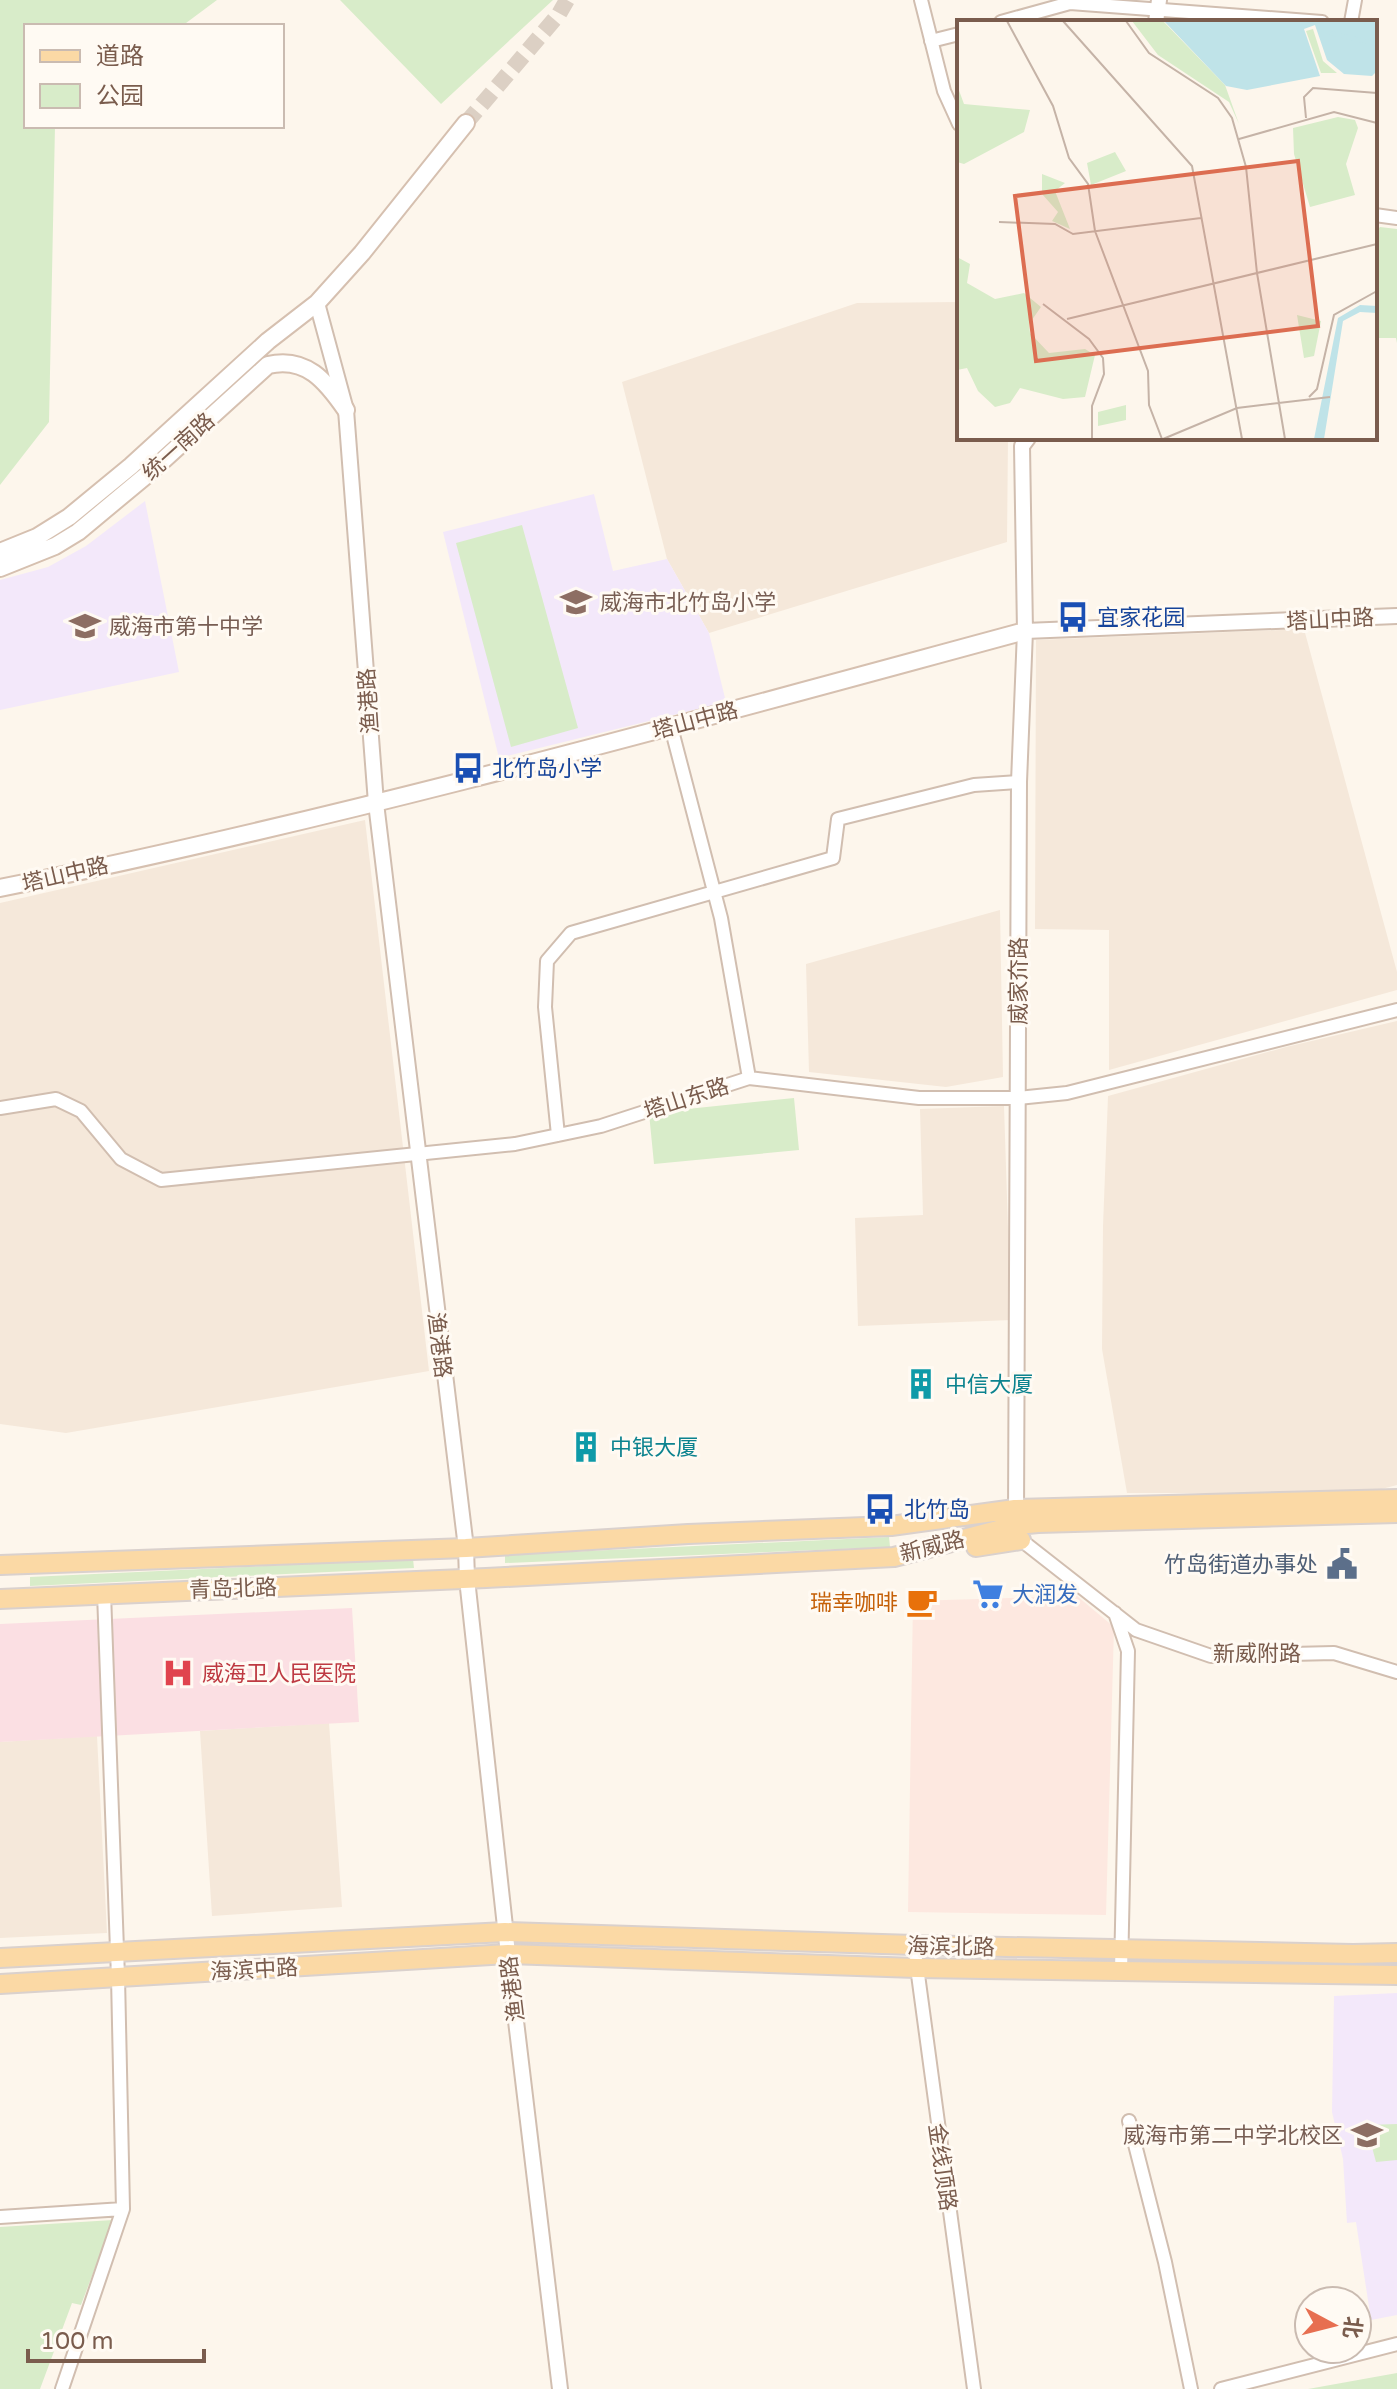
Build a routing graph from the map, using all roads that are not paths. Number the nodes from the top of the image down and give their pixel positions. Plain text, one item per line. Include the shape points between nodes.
1 (921, 0) edge
2 (1355, 0) edge
3 (1157, 10) edge
4 (1008, 20) edge
5 (1294, 20) edge
6 (1351, 20) edge
7 (957, 34) edge
8 (931, 41) junction
9 (957, 120) edge
10 (466, 123) tunnel mouth
11 (1377, 215) edge
12 (1397, 218) edge
13 (317, 303) junction
14 (346, 410) junction
15 (1024, 441) edge
16 (0, 552) edge
17 (0, 568) edge
18 (1397, 616) edge
19 (1025, 631) junction
20 (671, 727) junction
21 (1019, 782) junction
22 (376, 803) junction
23 (0, 888) edge
24 (714, 892) junction
25 (1397, 1010) edge
26 (749, 1078) junction
27 (1018, 1098) junction
28 (0, 1108) edge
29 (558, 1135) junction
30 (417, 1153) junction
31 (1397, 1499) edge
32 (1397, 1513) edge
33 (1018, 1525) junction
34 (466, 1548) junction
35 (0, 1565) edge
36 (467, 1579) junction
37 (104, 1593) junction
38 (0, 1599) edge
39 (1115, 1613) junction
40 (1397, 1672) edge
41 (505, 1932) junction
42 (914, 1945) junction
43 (1122, 1948) junction
44 (117, 1952) junction
45 (1397, 1953) edge
46 (508, 1954) junction
47 (0, 1958) edge
48 (916, 1968) junction
49 (1121, 1971) junction
50 (1397, 1975) edge
51 (118, 1977) junction
52 (0, 1984) edge
53 (1129, 2121) dead end
54 (123, 2209) junction
55 (0, 2217) edge
56 (1397, 2344) edge
57 (62, 2389) edge
58 (560, 2389) edge
59 (974, 2389) edge
60 (1191, 2389) edge
61 (1221, 2389) edge

1 - 8 street
2 - 6 street
3 - 4 street via 1070,3
3 - 5 street
7 - 8 street
8 - 9 street
10 - 13 main road, 统一南路
11 - 12 street
13 - 14 street, 渔港路
13 - 16 main road, 统一南路 via 69,517
14 - 17 main road, 统一南路 via 317,374 299,364 268,365 78,532
14 - 22 street, 渔港路
15 - 19 street, 威家夼路
18 - 19 street, 塔山中路
19 - 20 main road, 塔山中路
19 - 21 street, 威家夼路
20 - 22 main road, 塔山中路
20 - 24 street
21 - 24 street via 974,785 838,819 833,858
21 - 27 street, 威家夼路
22 - 23 main road, 塔山中路
22 - 30 street, 渔港路
24 - 26 street
24 - 29 street via 571,933 547,961 545,1007
25 - 27 street, 塔山东路 via 1067,1093
26 - 27 street, 塔山东路 via 919,1098
26 - 29 street, 塔山东路
27 - 33 street, 威家夼路
28 - 30 street, 塔山东路 via 56,1099 81,1111 121,1159 161,1180
29 - 30 street, 塔山东路
30 - 34 street, 渔港路
31 - 33 main road, 新威路
32 - 33 main road, 新威路
33 - 34 main road, 新威路 via 688,1534
33 - 36 main road, 新威路 via 894,1557
33 - 39 street, 新威附路
34 - 35 main road, 青岛北路
34 - 36 street, 渔港路
36 - 37 main road, 青岛北路
36 - 41 street, 渔港路
37 - 38 main road, 青岛北路
37 - 44 street
39 - 40 street, 新威附路 via 1136,1630 1211,1656 1334,1653
39 - 43 street via 1128,1651
41 - 42 main road, 海滨北路
41 - 44 main road, 海滨中路
41 - 46 street, 渔港路
42 - 43 main road, 海滨北路
42 - 48 street, 金线顶路
43 - 45 main road, 海滨北路
43 - 49 street
44 - 47 main road, 海滨中路
44 - 51 street
46 - 48 main road, 海滨北路
46 - 51 main road, 海滨中路
46 - 58 street, 渔港路
48 - 49 main road, 海滨北路
48 - 59 street, 金线顶路
49 - 50 main road, 海滨北路
51 - 52 main road, 海滨中路
51 - 54 street
53 - 60 street
54 - 55 street
54 - 57 street
56 - 61 street

